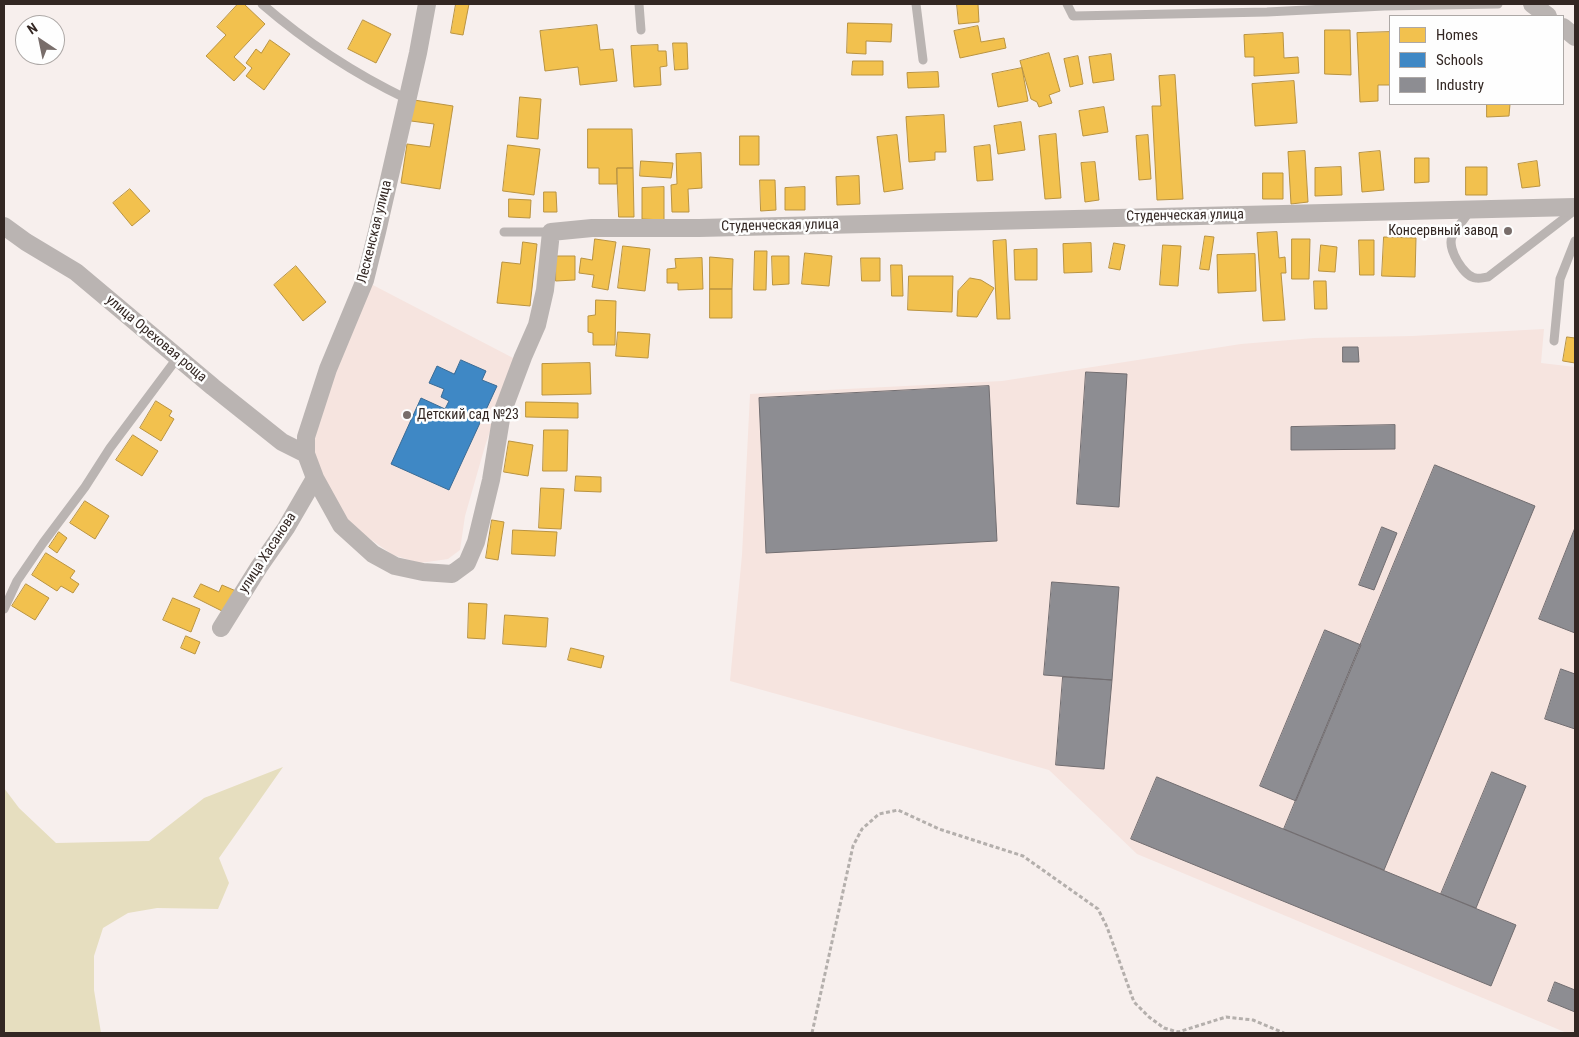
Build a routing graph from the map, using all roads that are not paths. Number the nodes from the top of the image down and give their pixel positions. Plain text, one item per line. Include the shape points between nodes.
1 (262, 4) edge
2 (427, 4) edge
3 (639, 4) edge
4 (916, 4) edge
5 (1067, 4) edge
6 (1498, 4) edge
7 (1532, 4) edge
8 (1340, 6) edge
9 (1208, 8) edge
10 (1547, 15) edge
11 (1564, 28) edge
12 (641, 30) dead end
13 (1575, 37) edge
14 (923, 60) dead end
15 (407, 99) junction
16 (1575, 209) edge
17 (1470, 210) junction
18 (4, 226) edge
19 (504, 232) dead end
20 (551, 232) junction
21 (1575, 241) edge
22 (1554, 340) dead end
23 (178, 357) junction
24 (306, 454) junction
25 (314, 478) junction
26 (4, 609) edge
27 (221, 628) dead end

1 - 15 lane via 326,53
2 - 15 street, Лескенская улица
3 - 12 lane
4 - 14 lane
5 - 9 lane via 1073,16
6 - 8 lane
7 - 10 street
8 - 9 lane via 1267,12
11 - 13 street
15 - 24 street, Лескенская улица via 365,280 328,369 306,437
16 - 17 street, Студенческая улица
16 - 17 lane via 1488,277 1476,278 1470,276 1452,251 1452,238
17 - 20 street, Студенческая улица via 592,228
18 - 23 street, улица Ореховая роща via 76,272
19 - 20 lane
20 - 25 street via 546,290 537,325 502,413 491,480 476,542 467,563 452,574 422,572 395,566 372,554 341,525
21 - 22 lane via 1560,279
23 - 24 street, улица Ореховая роща via 282,442
23 - 26 lane via 43,543 17,581
24 - 25 street
25 - 27 street, улица Хасанова via 286,528

